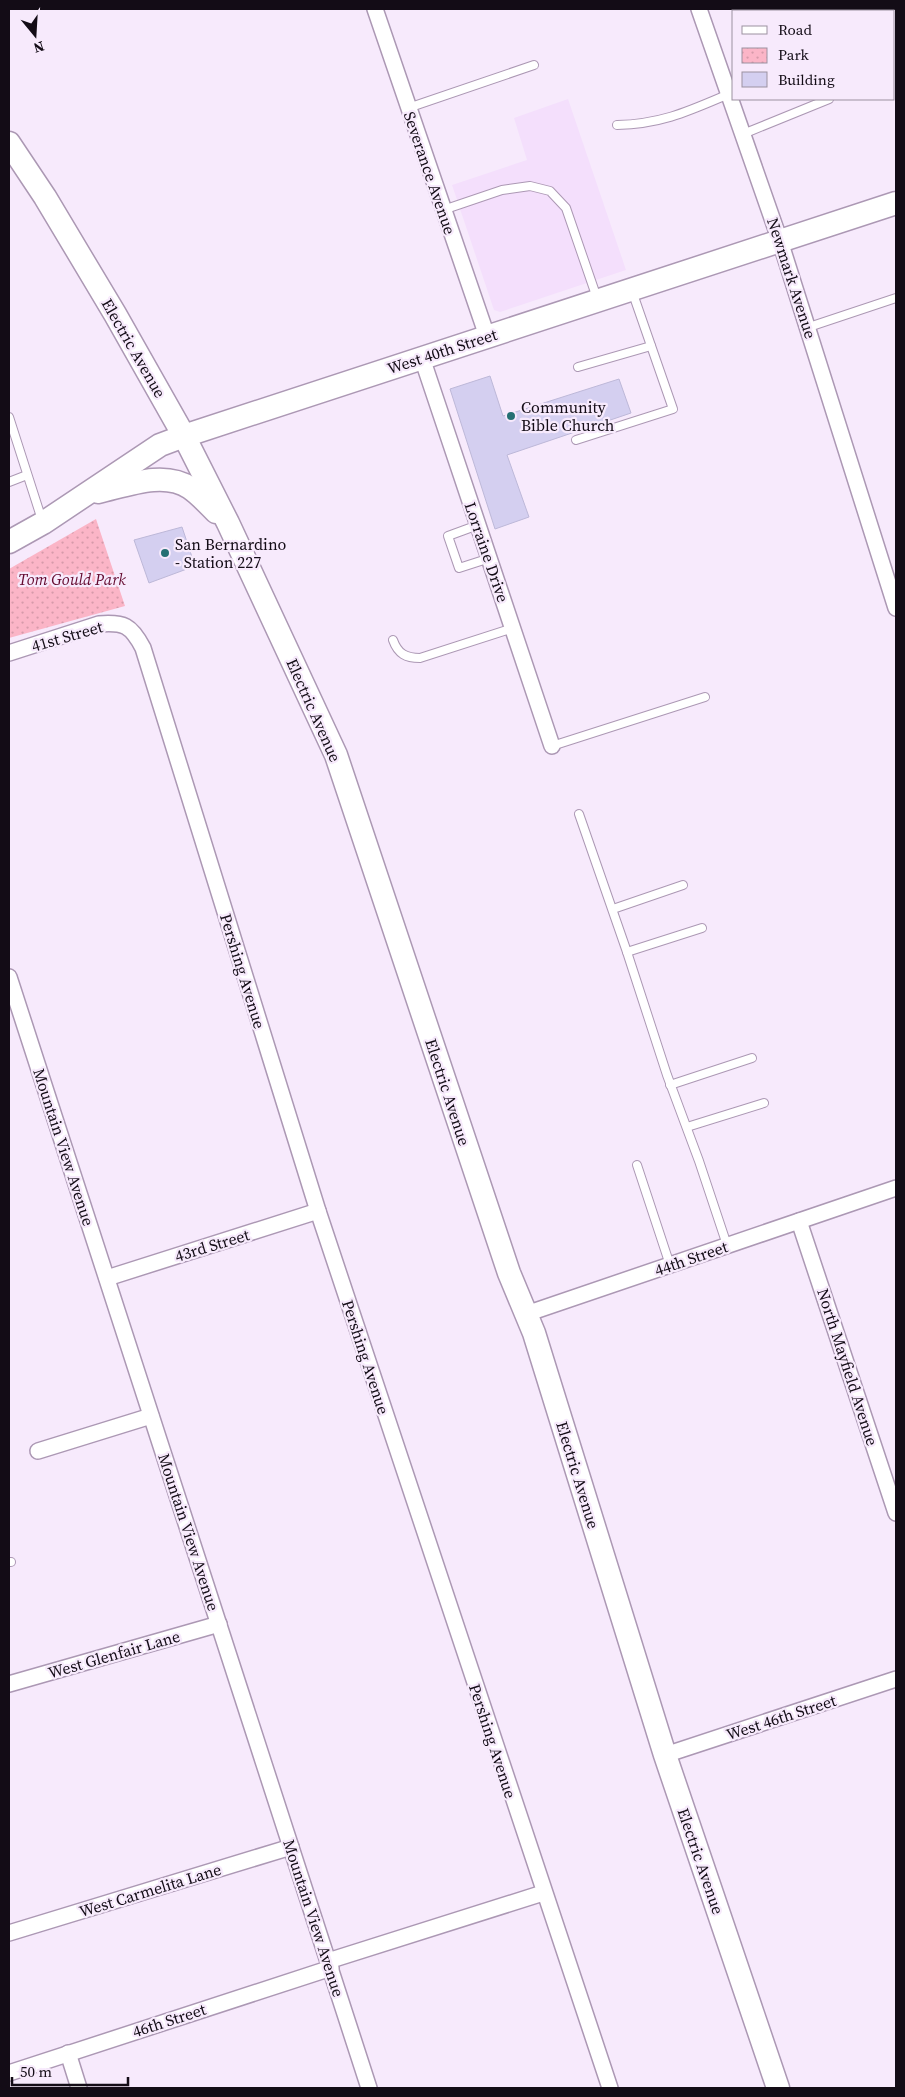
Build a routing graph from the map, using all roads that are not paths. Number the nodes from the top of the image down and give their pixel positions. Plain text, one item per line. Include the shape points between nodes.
1 (375, 9) edge
2 (699, 9) edge
3 (534, 65) dead end
4 (729, 94) junction
5 (827, 100) edge
6 (408, 108) junction
7 (617, 125) dead end
8 (743, 134) junction
9 (9, 143) edge
10 (896, 203) edge
11 (443, 210) junction
12 (780, 241) junction
13 (632, 289) junction
14 (896, 298) edge
15 (598, 300) junction
16 (808, 327) junction
17 (487, 336) junction
18 (651, 346) junction
19 (422, 358) junction
20 (578, 367) dead end
21 (9, 417) edge
22 (184, 436) junction
23 (576, 440) dead end
24 (27, 475) junction
25 (9, 482) edge
26 (86, 495) junction
27 (228, 522) junction
28 (43, 523) junction
29 (478, 525) junction
30 (9, 542) edge
31 (490, 558) junction
32 (896, 608) edge
33 (127, 626) joint
34 (513, 628) junction
35 (393, 640) dead end
36 (9, 653) edge
37 (705, 697) dead end
38 (552, 746) joint
39 (579, 814) dead end
40 (683, 885) dead end
41 (613, 908) junction
42 (702, 928) dead end
43 (627, 952) junction
44 (9, 977) edge
45 (752, 1058) dead end
46 (670, 1085) junction
47 (764, 1103) dead end
48 (687, 1127) junction
49 (637, 1165) dead end
50 (896, 1188) edge
51 (318, 1211) junction
52 (799, 1221) junction
53 (727, 1246) junction
54 (670, 1265) junction
55 (106, 1278) junction
56 (526, 1314) junction
57 (151, 1416) junction
58 (38, 1451) dead end
59 (896, 1513) edge
60 (219, 1624) junction
61 (896, 1679) edge
62 (9, 1684) edge
63 (665, 1755) junction
64 (291, 1847) junction
65 (544, 1893) junction
66 (9, 1933) edge
67 (329, 1965) junction
68 (68, 2053) junction
69 (9, 2073) edge
70 (78, 2088) edge
71 (369, 2088) edge
72 (610, 2088) edge
73 (778, 2088) edge

1 - 6 street, Severance Avenue
2 - 4 street, Newmark Avenue
3 - 6 lane
4 - 7 lane via 674,117 644,124
4 - 8 street, Newmark Avenue
5 - 8 lane
6 - 11 street, Severance Avenue
8 - 12 street, Newmark Avenue
9 - 22 main road, Electric Avenue via 45,197
10 - 12 main road, West 40th Street
11 - 15 lane via 502,190 530,186 550,191 566,208
11 - 17 street, Severance Avenue
12 - 13 main road, West 40th Street
12 - 16 street, Newmark Avenue
13 - 15 main road, West 40th Street
13 - 18 lane
14 - 16 lane
15 - 17 main road, West 40th Street
16 - 32 street, Newmark Avenue
17 - 19 main road, West 40th Street
18 - 20 lane
18 - 23 lane via 673,409
19 - 22 main road, West 40th Street
19 - 29 street, Lorraine Drive
21 - 24 lane
22 - 26 main road, West 40th Street via 160,445
22 - 27 main road, Electric Avenue
24 - 25 lane
24 - 28 lane
26 - 27 main road via 153,480 172,480 191,488
26 - 28 main road, West 40th Street
27 - 56 main road, Electric Avenue via 336,755 508,1273
28 - 30 main road, West 40th Street
29 - 31 street, Lorraine Drive
29 - 31 lane via 448,536 453,552 459,568
31 - 34 street, Lorraine Drive
33 - 36 street, 41st Street via 99,624
33 - 51 street, Pershing Avenue via 143,648
34 - 35 lane via 420,658 408,658 399,652
34 - 38 street, Lorraine Drive
37 - 38 lane
39 - 41 lane
40 - 41 lane
41 - 43 lane
42 - 43 lane
43 - 46 lane
44 - 55 street, Mountain View Avenue
45 - 46 lane
46 - 48 lane
47 - 48 lane
48 - 53 lane
49 - 54 lane
50 - 52 street, 44th Street
51 - 55 street, 43rd Street
51 - 65 street, Pershing Avenue
52 - 53 street, 44th Street
52 - 59 street, North Mayfield Avenue
53 - 54 street, 44th Street
54 - 56 street, 44th Street
55 - 57 street, Mountain View Avenue
56 - 63 main road, Electric Avenue
57 - 58 street
57 - 60 street, Mountain View Avenue
60 - 62 street, West Glenfair Lane
60 - 64 street, Mountain View Avenue
61 - 63 street, West 46th Street
63 - 73 main road, Electric Avenue
64 - 66 street, West Carmelita Lane
64 - 67 street, Mountain View Avenue
65 - 67 street, 46th Street
65 - 72 street, Pershing Avenue
67 - 68 street, 46th Street
67 - 71 street, Mountain View Avenue
68 - 69 street, 46th Street
68 - 70 street

